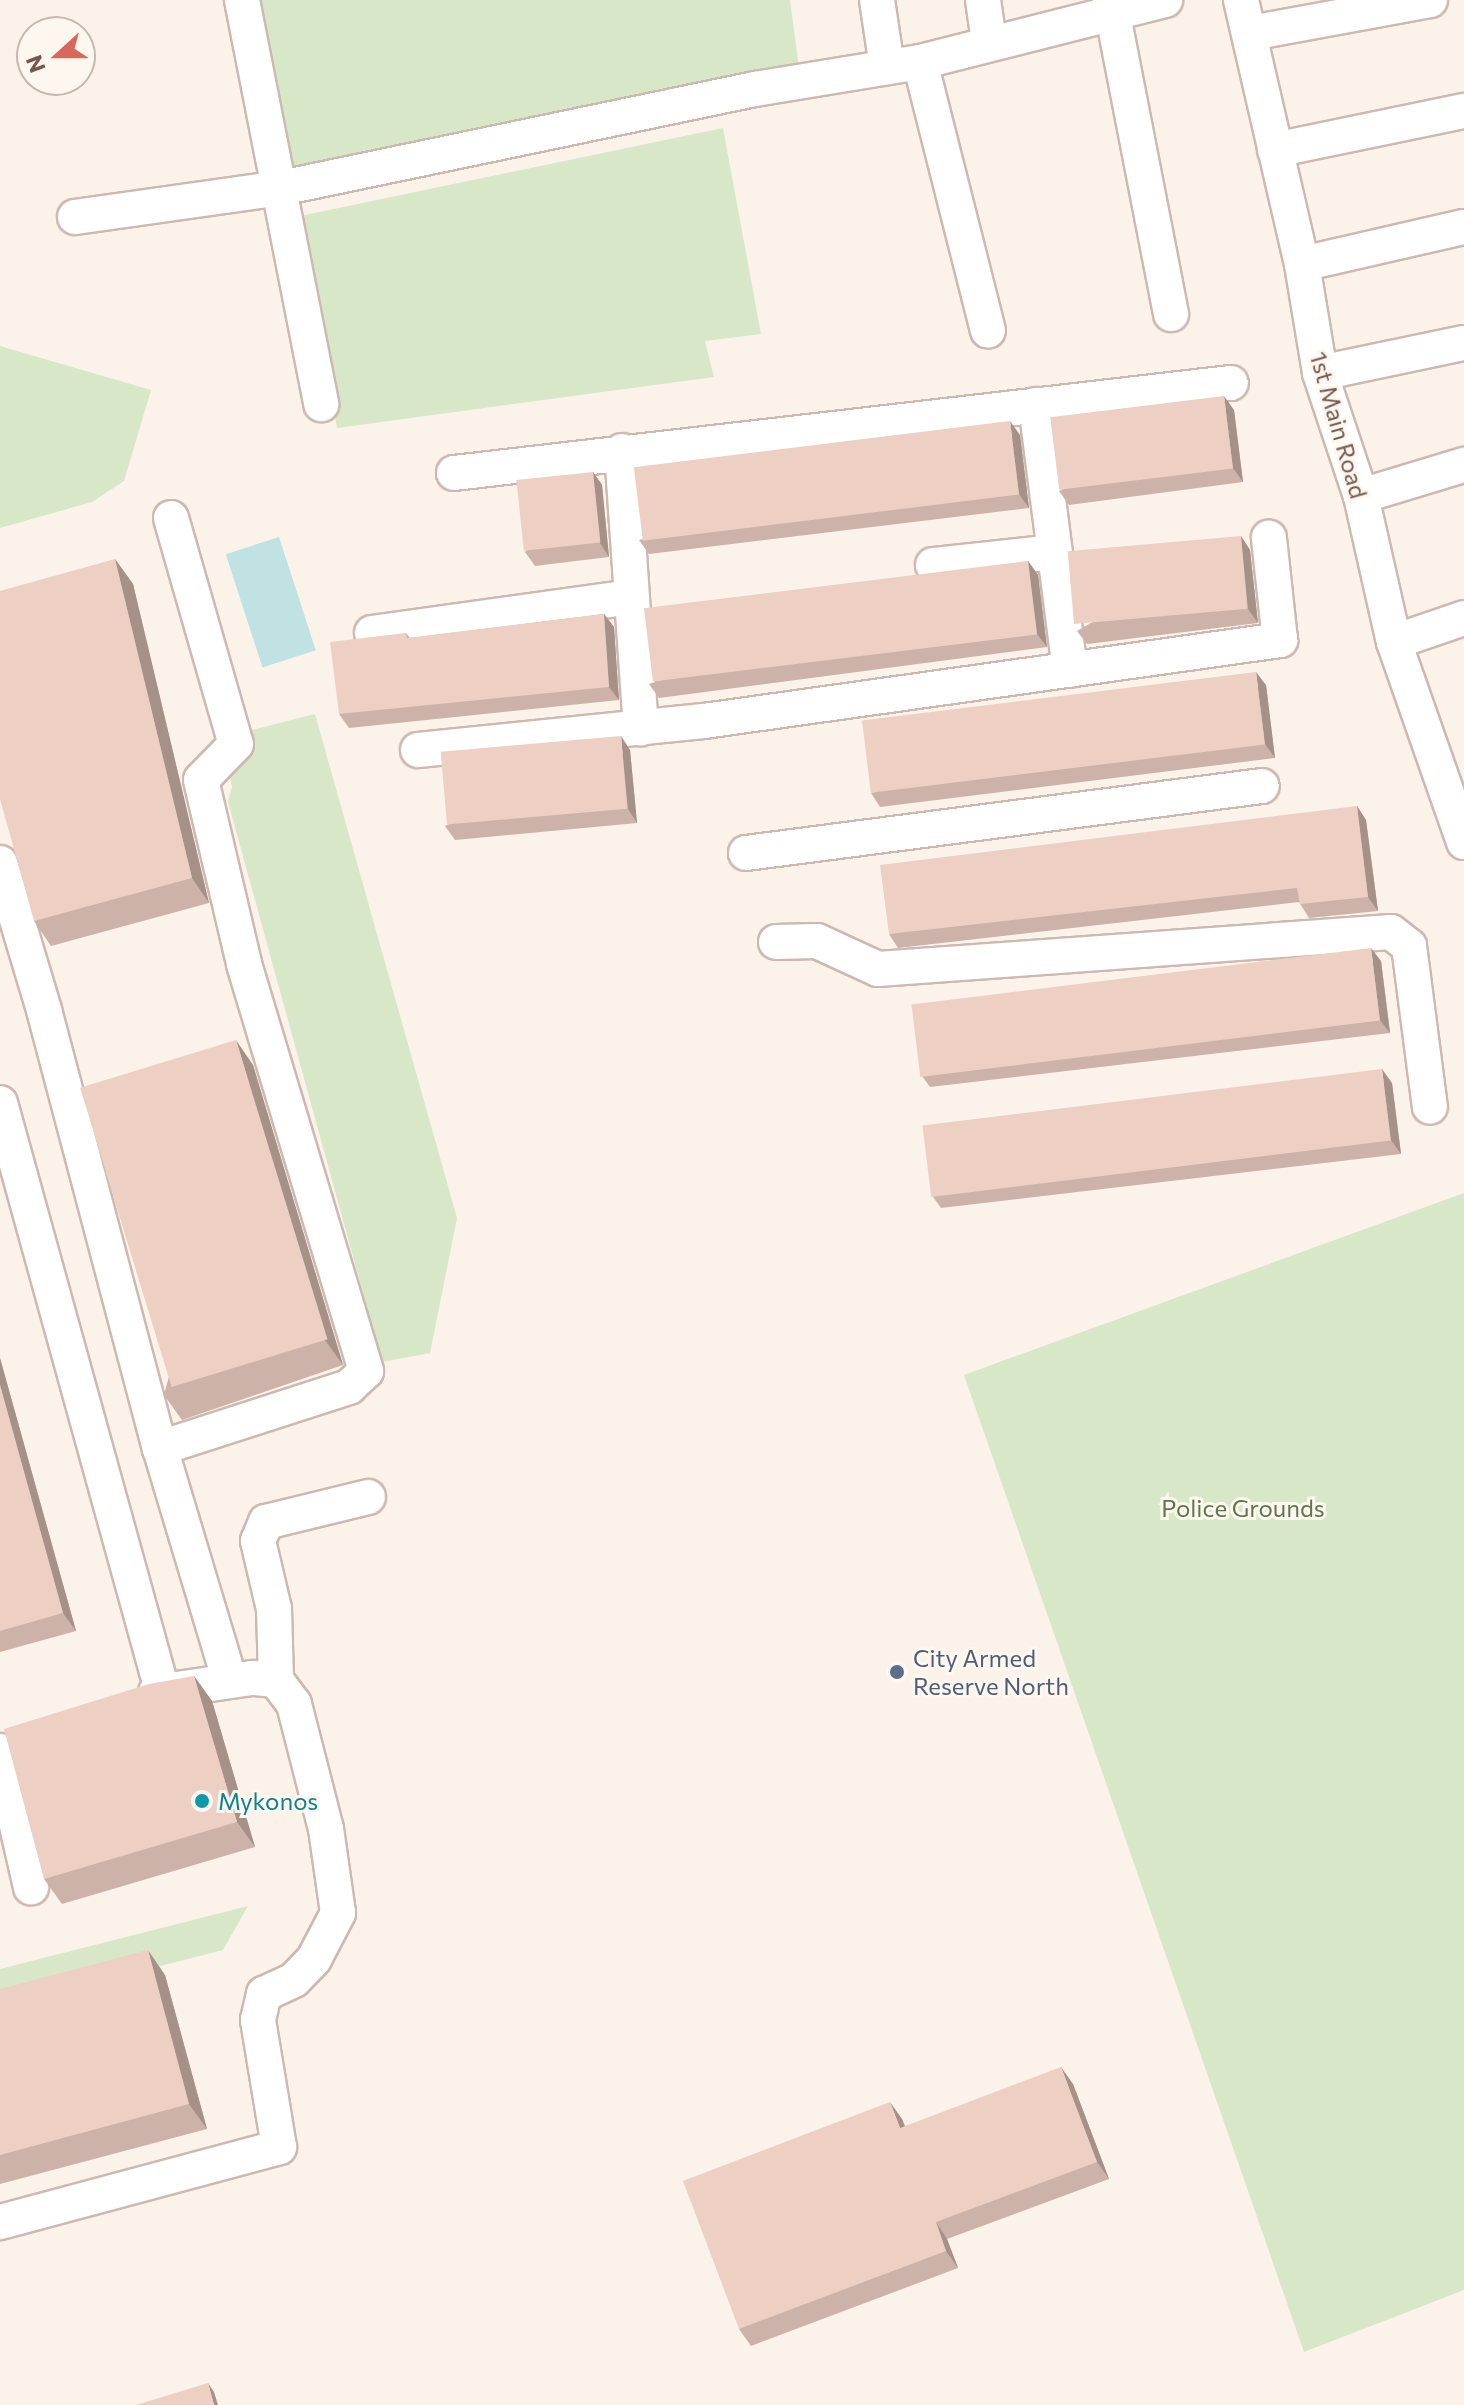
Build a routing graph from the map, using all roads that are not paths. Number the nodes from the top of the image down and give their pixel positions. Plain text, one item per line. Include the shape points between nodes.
1 (242, 0) edge
2 (877, 0) edge
3 (983, 0) edge
4 (1165, 0) edge
5 (1241, 0) edge
6 (1430, 0) edge
7 (1111, 7) edge
8 (1251, 33) junction
9 (989, 41) junction
10 (904, 64) junction
11 (1464, 111) edge
12 (1275, 150) junction
13 (281, 188) junction
14 (75, 217) dead end
15 (1464, 227) edge
16 (1302, 264) junction
17 (1171, 314) dead end
18 (988, 331) dead end
19 (1464, 343) edge
20 (1320, 373) junction
21 (1231, 383) dead end
22 (321, 404) dead end
23 (1036, 405) junction
24 (622, 451) junction
25 (1464, 465) edge
26 (454, 473) dead end
27 (1361, 496) junction
28 (171, 518) dead end
29 (1269, 538) dead end
30 (1054, 552) junction
31 (933, 565) dead end
32 (632, 597) junction
33 (1464, 618) edge
34 (372, 633) edge
35 (1394, 642) junction
36 (1070, 670) junction
37 (641, 728) junction
38 (418, 750) dead end
39 (1262, 786) dead end
40 (1460, 820) edge
41 (746, 853) dead end
42 (0, 863) edge
43 (776, 942) dead end
44 (0, 1103) edge
45 (1430, 1107) dead end
46 (160, 1448) junction
47 (368, 1497) dead end
48 (229, 1678) junction
49 (276, 1680) junction
50 (162, 1690) junction
51 (118, 1704) edge
52 (0, 1751) edge
53 (31, 1888) dead end
54 (0, 2222) edge

1 - 13 street
2 - 10 street
3 - 9 street
4 - 7 street
5 - 8 street, 1st Main Road
6 - 8 street
7 - 9 street
7 - 17 street
8 - 12 street, 1st Main Road
9 - 10 street
10 - 13 street via 740,92
10 - 18 street
11 - 12 street
12 - 16 street, 1st Main Road
13 - 14 street
13 - 22 street
15 - 16 street
16 - 20 street, 1st Main Road
19 - 20 street
20 - 27 street, 1st Main Road
21 - 23 street
23 - 24 street
23 - 30 street
24 - 26 street
24 - 32 street
25 - 27 street
27 - 35 street, 1st Main Road
28 - 46 street via 236,744 201,780 244,964 366,1371 349,1387
29 - 36 street via 1280,640
30 - 31 street
30 - 36 street
32 - 34 street
32 - 37 street
33 - 35 street
35 - 40 street, 1st Main Road
36 - 37 street
37 - 38 street
39 - 41 street
42 - 46 street
43 - 45 street via 817,941 878,969 1391,932 1409,946
44 - 50 street
46 - 48 street
47 - 49 street via 266,1522 258,1541 274,1609
48 - 49 street
48 - 50 street
49 - 54 street via 294,1704 338,1891 338,1913 329,1937 294,1980 264,1994 258,2020 279,2147
50 - 51 street
52 - 53 street

